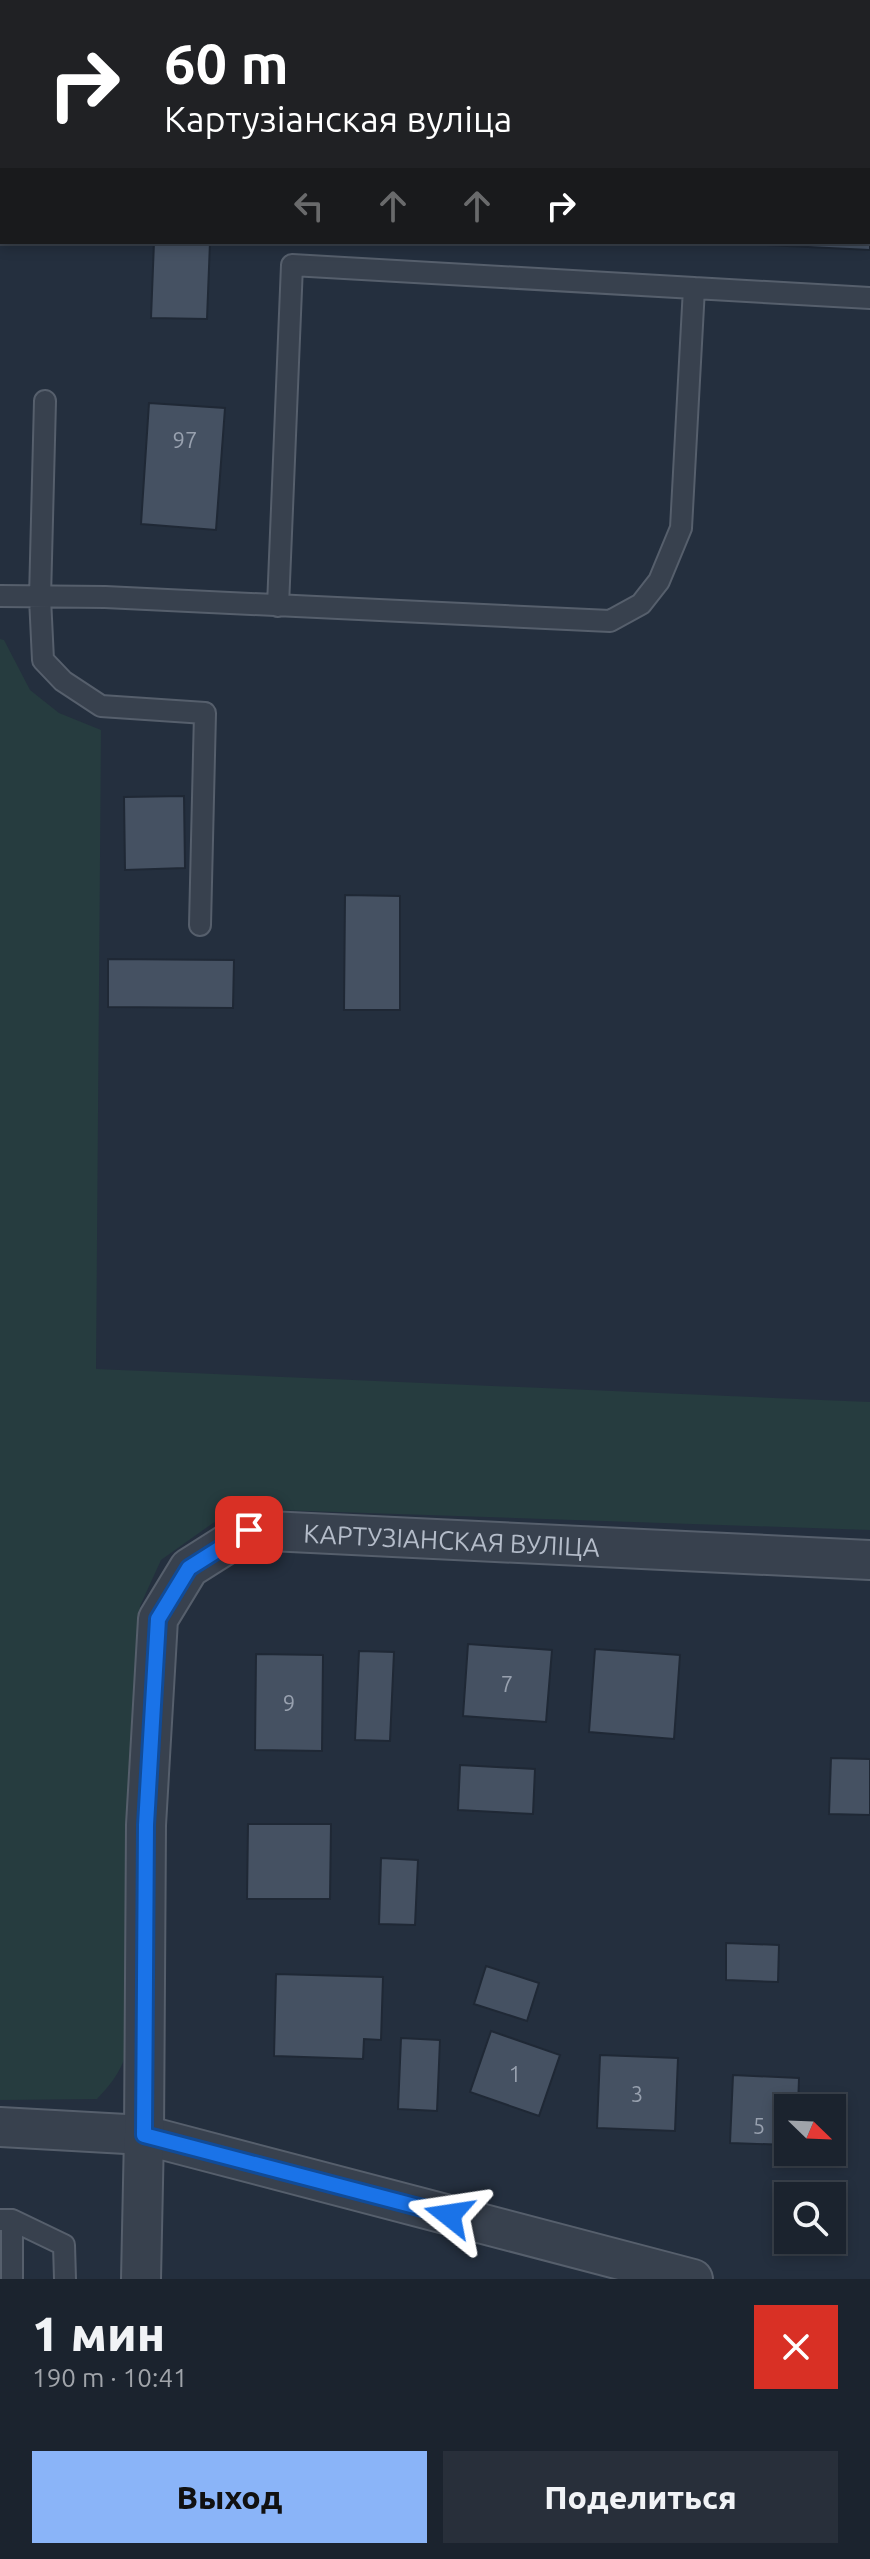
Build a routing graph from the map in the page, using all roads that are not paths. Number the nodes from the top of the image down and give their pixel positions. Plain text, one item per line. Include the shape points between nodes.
1 (694, 288) junction
2 (870, 298) edge
3 (45, 401) dead end
4 (0, 596) edge
5 (40, 598) junction
6 (278, 606) junction
7 (200, 925) dead end
8 (870, 1560) edge
9 (0, 2127) edge
10 (144, 2135) junction
11 (6, 2220) edge
12 (12, 2279) edge
13 (65, 2279) edge
14 (141, 2279) edge
15 (693, 2279) edge

1 - 2 lane
1 - 6 lane via 681,528 659,581 641,604 610,621
1 - 6 lane via 292,265
3 - 5 lane
4 - 5 lane
5 - 6 lane
5 - 7 lane via 43,660 63,681 101,706 205,713
8 - 10 street, КАРТУЗІАНСКАЯ ВУЛІЦА via 249,1530 189,1568 158,1619 146,1825
9 - 10 street
10 - 14 street, КАРТУЗІАНСКАЯ ВУЛІЦА
10 - 15 street
11 - 12 lane
11 - 13 lane via 64,2245

